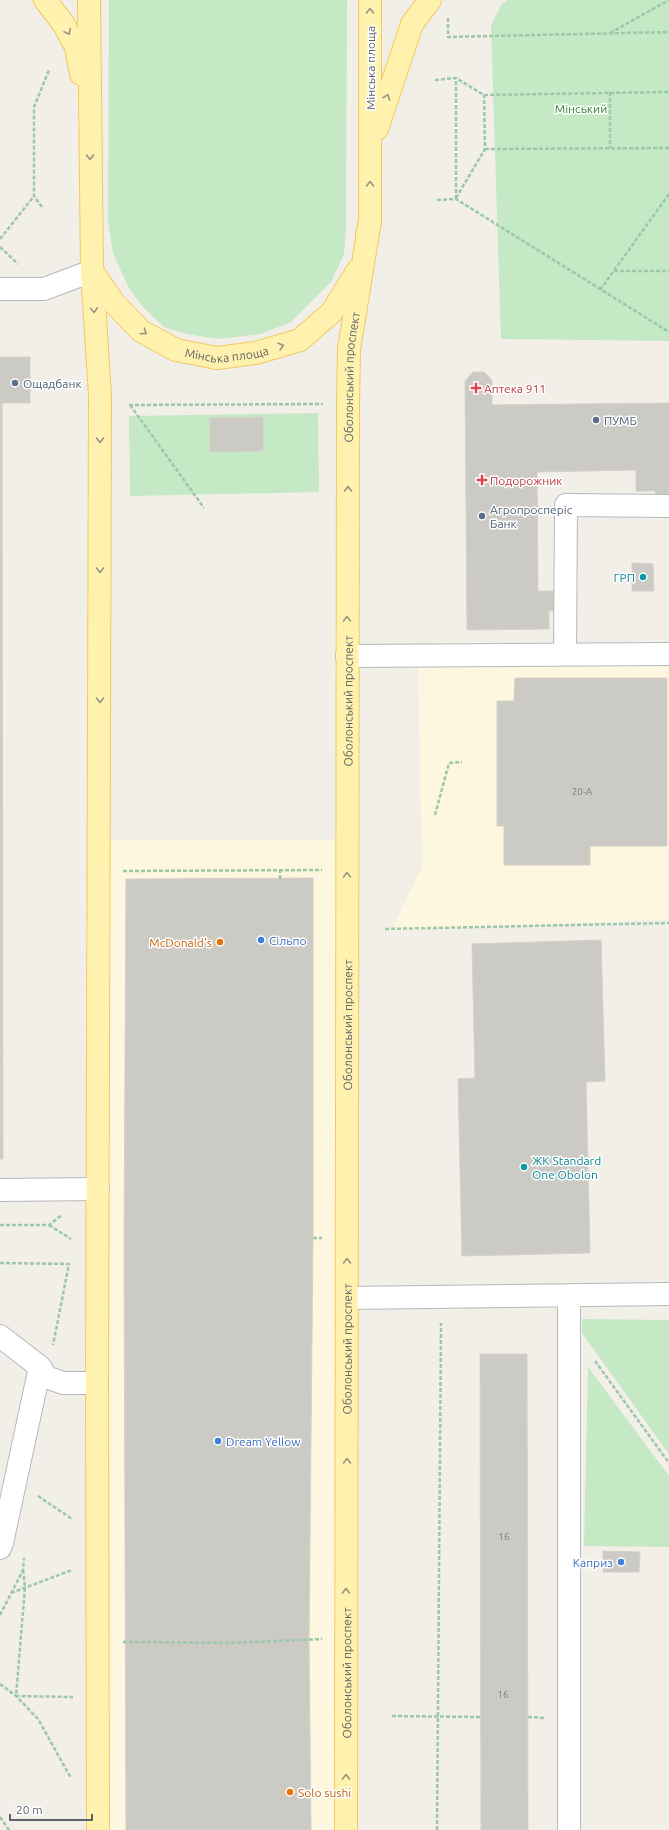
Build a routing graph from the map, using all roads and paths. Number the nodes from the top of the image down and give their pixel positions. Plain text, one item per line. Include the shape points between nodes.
1 (46, 0) edge
2 (90, 0) edge
3 (370, 0) edge
4 (430, 0) edge
5 (669, 0) edge
6 (669, 32) edge
7 (609, 33) junction
8 (448, 37) dead end
9 (49, 70) dead end
10 (456, 78) junction
11 (435, 80) dead end
12 (610, 92) junction
13 (669, 92) edge
14 (484, 95) junction
15 (90, 118) junction
16 (370, 148) junction
17 (610, 148) junction
18 (669, 148) edge
19 (485, 149) junction
20 (669, 194) edge
21 (34, 196) junction
22 (456, 199) junction
23 (437, 200) dead end
24 (42, 207) dead end
25 (370, 221) junction
26 (0, 239) edge
27 (92, 271) junction
28 (614, 271) junction
29 (669, 271) edge
30 (0, 289) edge
31 (600, 290) junction
32 (669, 332) edge
33 (327, 404) dead end
34 (669, 506) edge
35 (204, 508) dead end
36 (565, 654) junction
37 (669, 654) edge
38 (347, 656) junction
39 (462, 762) dead end
40 (435, 815) dead end
41 (280, 870) junction
42 (324, 870) dead end
43 (116, 871) dead end
44 (280, 878) dead end
45 (669, 923) edge
46 (385, 929) dead end
47 (98, 1189) junction
48 (0, 1190) edge
49 (67, 1211) dead end
50 (0, 1225) edge
51 (48, 1225) junction
52 (313, 1238) dead end
53 (323, 1238) dead end
54 (74, 1241) dead end
55 (0, 1263) edge
56 (69, 1264) dead end
57 (669, 1294) edge
58 (569, 1295) junction
59 (441, 1297) junction
60 (347, 1298) junction
61 (0, 1336) edge
62 (594, 1359) dead end
63 (40, 1366) junction
64 (97, 1383) junction
65 (669, 1463) edge
66 (33, 1492) dead end
67 (73, 1519) dead end
68 (0, 1548) edge
69 (73, 1569) dead end
70 (23, 1570) dead end
71 (25, 1587) junction
72 (11, 1593) dead end
73 (322, 1639) dead end
74 (126, 1642) dead end
75 (0, 1684) edge
76 (16, 1696) junction
77 (73, 1697) dead end
78 (392, 1716) dead end
79 (439, 1716) junction
80 (480, 1717) dead end
81 (72, 1780) dead end
82 (0, 1816) edge
83 (9, 1830) edge
84 (98, 1830) edge
85 (346, 1830) edge
86 (437, 1830) edge
87 (569, 1830) edge

1 -> 15 main road via 76,47
2 - 15 main road
16 -> 3 main road, Мінська площа
16 -> 4 main road via 412,24
5 - 7 path
6 - 7 path
7 - 8 path
9 - 21 path via 34,107
10 - 11 path
10 - 14 path
10 - 22 path
12 - 13 path
12 - 14 path
12 - 17 path
14 - 19 path
15 -> 27 main road
25 -> 16 main road, Мінська площа
17 - 18 path
17 - 19 path
19 - 22 path
20 - 28 path
21 - 24 path
21 - 26 path
22 - 23 path
22 - 31 path
27 -> 25 main road, Мінська площа via 114,303 141,331 176,350 217,358 256,353 300,340 332,312 361,266
38 -> 25 main road, Оболонський проспект via 349,349
27 - 30 lane via 44,289
27 -> 47 main road via 100,396
28 - 29 path
28 - 31 path
31 - 32 path
33 - 35 path via 129,405
34 - 36 lane via 566,505
36 - 37 lane
36 - 38 lane
60 -> 38 main road, Оболонський проспект
39 - 40 path via 449,763
41 - 42 path
41 - 43 path
41 - 44 path
45 - 46 path
47 - 48 lane
47 - 64 main road
49 - 51 path
50 - 51 path
51 - 54 path
52 - 53 path
55 - 56 path
57 - 58 lane
58 - 59 lane
58 - 87 lane
59 - 60 lane
59 - 79 path
85 -> 60 main road, Оболонський проспект
61 - 63 lane
62 - 65 path
63 - 64 lane via 46,1377 63,1383
63 - 68 lane
64 - 84 main road
66 - 67 path
69 - 71 path
70 - 71 path
71 - 72 path
71 - 76 path
73 - 74 path via 230,1643
75 - 76 path
76 - 77 path
76 - 81 path via 38,1719
78 - 79 path
79 - 80 path
79 - 86 path
82 - 83 path

